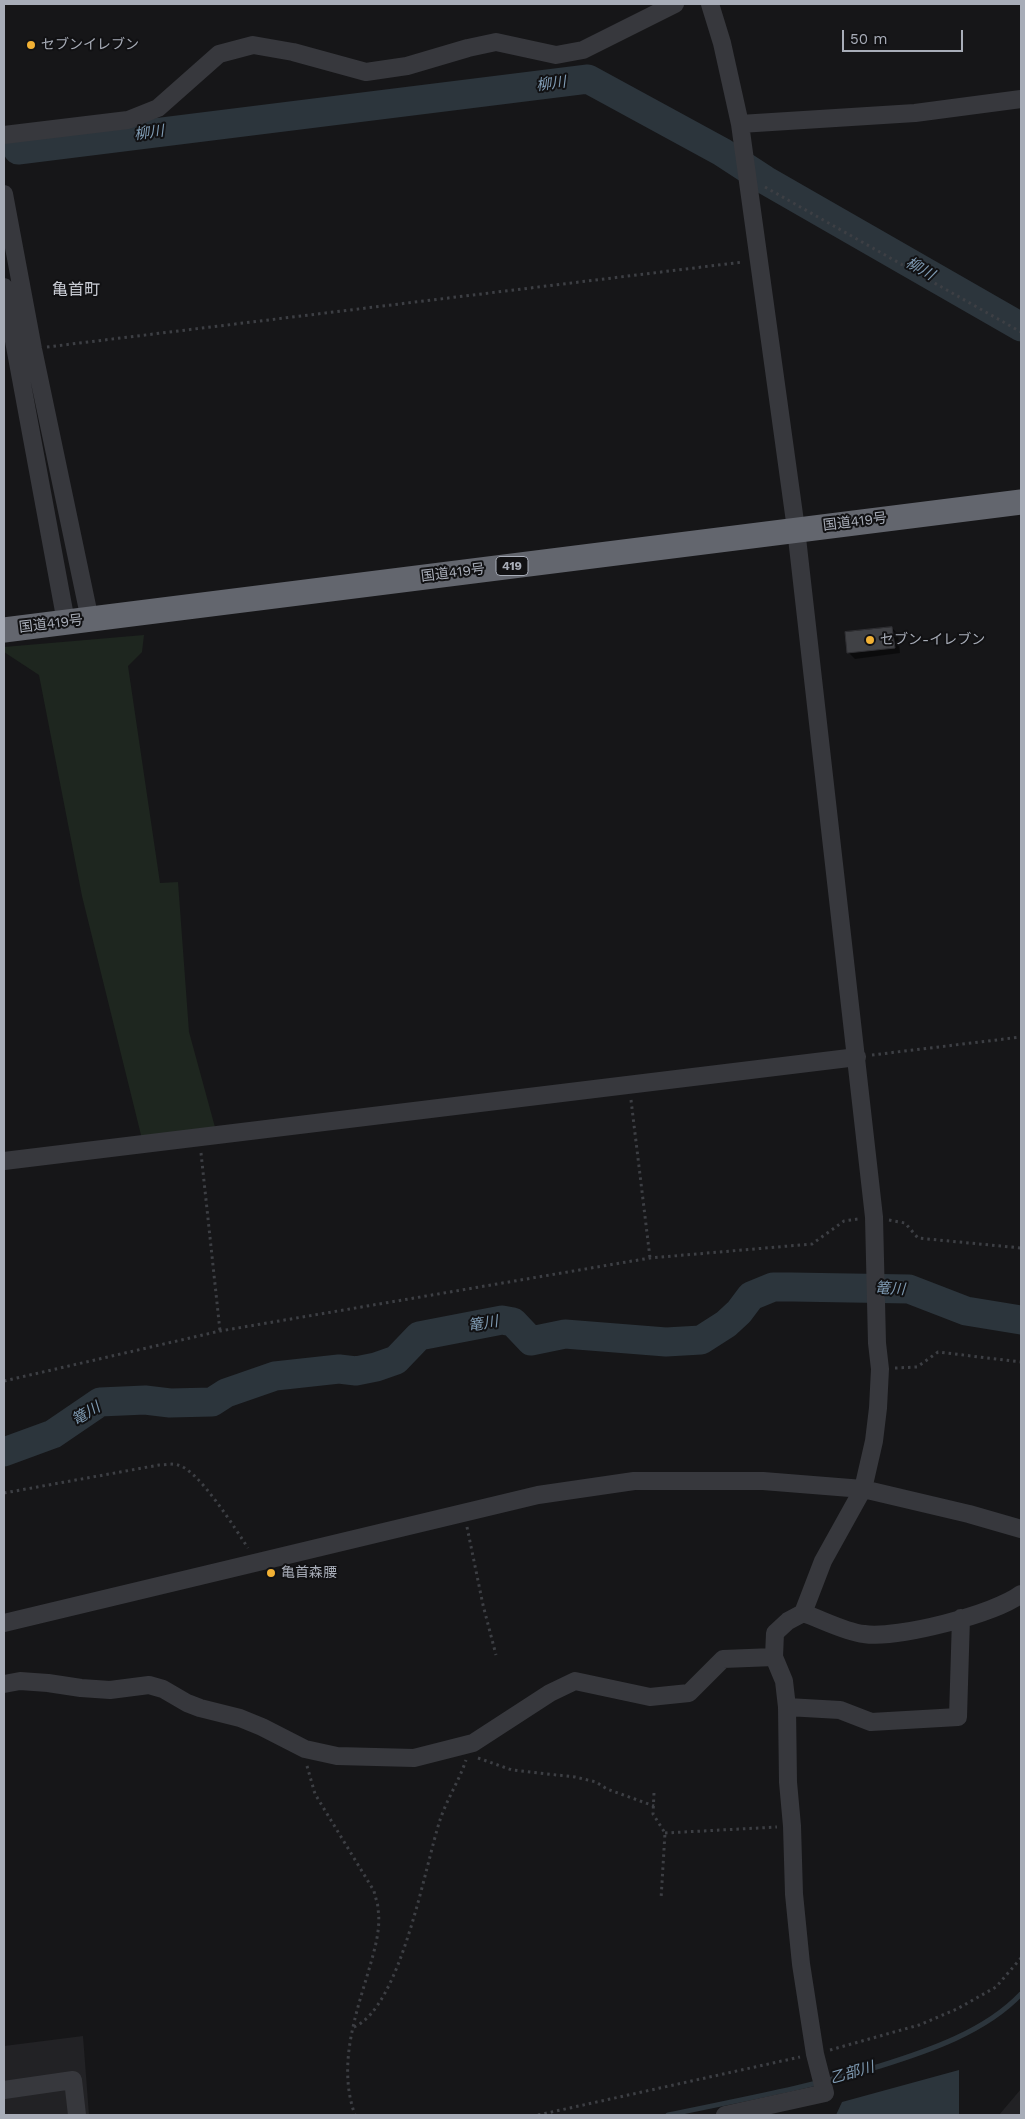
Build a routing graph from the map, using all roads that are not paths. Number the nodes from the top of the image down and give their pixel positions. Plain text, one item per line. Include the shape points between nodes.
1 (675, 4) edge
2 (710, 4) edge
3 (1021, 99) edge
4 (740, 124) junction
5 (4, 135) edge
6 (4, 194) edge
7 (4, 287) edge
8 (1021, 502) edge
9 (796, 529) junction
10 (78, 621) junction
11 (4, 630) edge
12 (857, 1057) junction
13 (4, 1161) edge
14 (863, 1489) junction
15 (1021, 1529) edge
16 (1021, 1594) edge
17 (803, 1613) junction
18 (962, 1618) junction
19 (4, 1623) edge
20 (774, 1657) junction
21 (4, 1684) edge
22 (787, 1708) junction
23 (4, 2090) edge
24 (77, 2115) edge
25 (725, 2115) edge

1 - 5 street via 583,50 556,55 496,42 407,66 366,72 253,45 219,54 158,108 128,120
2 - 4 street
3 - 4 street via 915,113
4 - 9 street
6 - 10 street
7 - 10 street
8 - 9 highway, 国道419号 / 419
9 - 10 highway, 国道419号 / 419
9 - 12 street
10 - 11 highway, 国道419号 / 419
12 - 13 street
12 - 14 street via 874,1217 880,1369 874,1441
14 - 15 street
14 - 17 street via 823,1561
14 - 19 street via 763,1481 634,1481 538,1495
16 - 18 street
17 - 18 street via 864,1634 911,1632
17 - 20 street via 788,1621 775,1634
18 - 22 street via 958,1717 871,1722 840,1710
20 - 21 street via 723,1660 689,1693 650,1696 575,1681 550,1692 468,1748 414,1758 338,1756 305,1749 262,1726 200,1708 163,1688 149,1685 110,1690 48,1682
20 - 22 street via 784,1681
22 - 25 street via 795,1911 816,2056 825,2093
23 - 24 street via 74,2080

